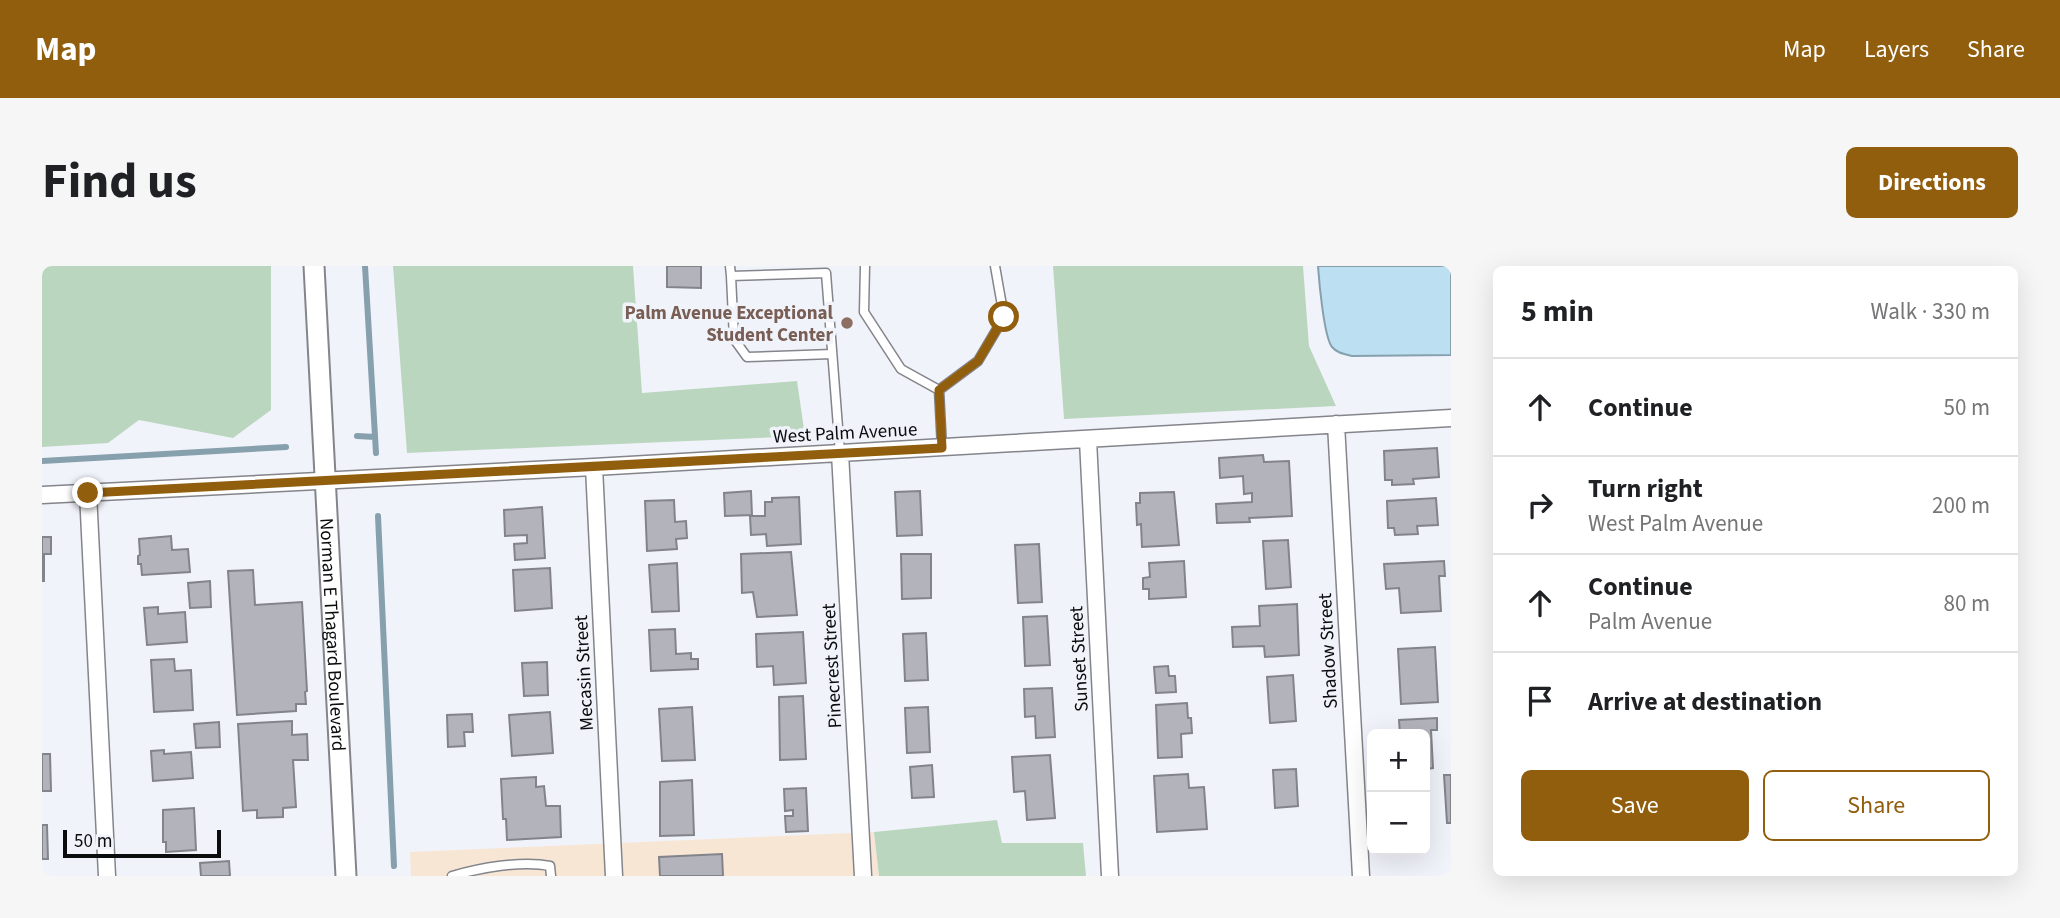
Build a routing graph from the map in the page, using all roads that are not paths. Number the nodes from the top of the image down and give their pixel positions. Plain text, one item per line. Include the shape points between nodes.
1 (314, 266) edge
2 (730, 266) edge
3 (865, 266) edge
4 (995, 266) edge
5 (731, 276) junction
6 (832, 354) junction
7 (939, 390) junction
8 (1451, 418) edge
9 (1336, 424) junction
10 (1088, 440) junction
11 (942, 448) junction
12 (840, 453) junction
13 (594, 467) junction
14 (325, 481) junction
15 (88, 493) junction
16 (42, 495) edge
17 (107, 876) edge
18 (346, 876) edge
19 (452, 876) edge
20 (551, 876) edge
21 (614, 876) edge
22 (863, 876) edge
23 (1110, 876) edge
24 (1361, 876) edge

1 - 14 street, Norman E Thagard Boulevard
2 - 5 lane
3 - 7 lane via 864,312 901,369
4 - 7 lane via 1004,317 978,361
5 - 6 lane via 734,339 747,357
5 - 6 lane via 826,273
6 - 12 lane
7 - 11 lane
8 - 9 street, West Palm Avenue
9 - 10 street, West Palm Avenue
9 - 24 street, Shadow Street
10 - 11 street, West Palm Avenue
10 - 23 street, Sunset Street
11 - 12 street, West Palm Avenue
12 - 13 street, West Palm Avenue
12 - 22 street, Pinecrest Street
13 - 14 street, West Palm Avenue
13 - 21 street, Mecasin Street
14 - 15 street, West Palm Avenue
14 - 18 street, Norman E Thagard Boulevard
15 - 16 street, West Palm Avenue
15 - 17 street
19 - 20 lane via 538,863 550,866

